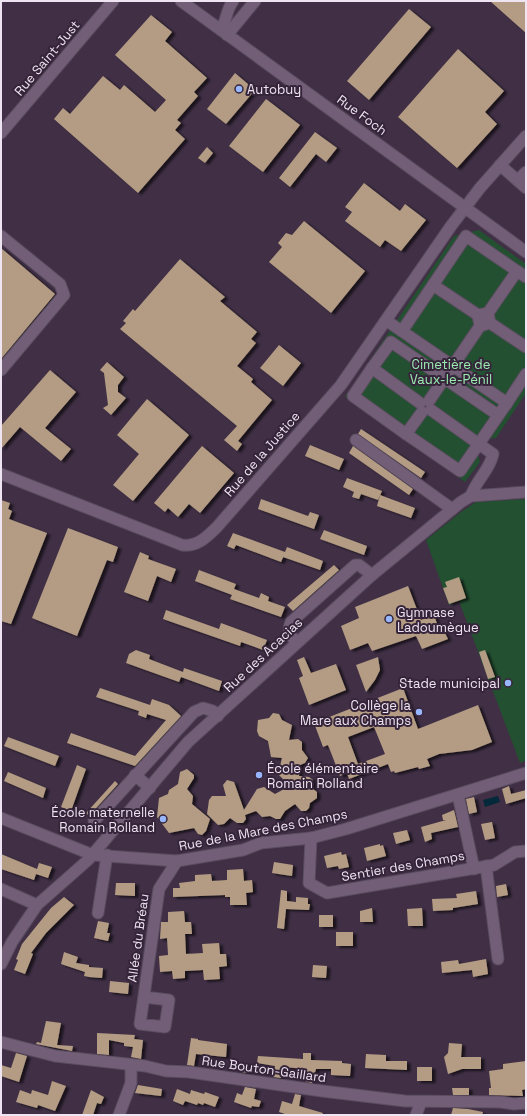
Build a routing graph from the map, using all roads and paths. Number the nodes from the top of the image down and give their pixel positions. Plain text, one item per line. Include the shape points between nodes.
1 (113, 1) edge
2 (181, 1) edge
3 (233, 1) edge
4 (255, 1) edge
5 (224, 32) junction
6 (1, 133) edge
7 (526, 136) edge
8 (500, 164) junction
9 (526, 172) edge
10 (522, 184) edge
11 (465, 208) junction
12 (1, 236) edge
13 (526, 252) edge
14 (521, 274) edge
15 (433, 286) junction
16 (484, 319) junction
17 (387, 321) junction
18 (402, 331) junction
19 (526, 347) edge
20 (453, 366) junction
21 (372, 368) junction
22 (1, 370) edge
23 (526, 374) edge
24 (444, 379) junction
25 (507, 403) junction
26 (426, 406) junction
27 (498, 415) junction
28 (406, 434) junction
29 (356, 440) dead end
30 (478, 443) junction
31 (1, 474) edge
32 (526, 492) edge
33 (471, 496) junction
34 (452, 509) junction
35 (372, 575) junction
36 (296, 642) junction
37 (218, 716) junction
38 (526, 773) edge
39 (135, 775) junction
40 (150, 788) junction
41 (458, 795) junction
42 (1, 818) edge
43 (94, 821) dead end
44 (311, 838) junction
45 (526, 851) edge
46 (93, 854) junction
47 (107, 855) junction
48 (177, 862) junction
49 (486, 866) junction
50 (474, 869) junction
51 (1, 890) edge
52 (37, 905) junction
53 (98, 914) dead end
54 (498, 959) dead end
55 (1, 964) edge
56 (144, 997) junction
57 (1, 1042) edge
58 (131, 1066) junction
59 (421, 1102) junction
60 (526, 1103) edge
61 (119, 1115) edge
62 (416, 1115) edge

1 - 6 street, Rue Saint-Just
2 - 5 street, Rue Foch
3 - 5 street via 227,8
4 - 5 street
5 - 11 street, Rue Foch
7 - 8 street, Rue de la Justice
8 - 10 street
8 - 11 street, Rue de la Justice
9 - 10 street
11 - 13 street, Rue Foch
11 - 17 street, Rue de la Justice
12 - 22 street via 60,284 64,295
14 - 15 street via 466,236
14 - 16 street
15 - 16 street
15 - 18 street
16 - 19 street
16 - 20 street
17 - 18 street
17 - 31 street, Rue de la Justice via 341,385 217,527 195,544 182,545
18 - 20 street
20 - 24 street
20 - 25 street
21 - 24 street via 391,342
21 - 26 street
21 - 28 street via 353,396
23 - 25 street
24 - 26 street
24 - 27 street
25 - 27 street
26 - 28 street
26 - 30 street
27 - 30 street
28 - 30 street via 460,471
29 - 34 street
30 - 33 street via 493,454 491,463 473,488
32 - 33 street
33 - 34 street, Rue des Acacias
34 - 35 street, Rue des Acacias
35 - 36 street, Rue des Acacias
35 - 36 street via 359,565 355,566 291,622 289,634
36 - 37 street, Rue des Acacias
37 - 39 street via 203,708 194,712
37 - 40 street, Rue des Acacias via 188,742
38 - 41 street, Rue de la Mare des Champs
39 - 40 street
39 - 43 street
40 - 46 street, Rue des Acacias
41 - 44 street, Rue de la Mare des Champs
41 - 50 street, Sentier des Champs
42 - 46 street, Rue de la Mare des Champs
44 - 48 street, Rue de la Mare des Champs via 261,843 243,850
44 - 50 street, Sentier des Champs via 309,882 327,893
45 - 49 street via 515,852 494,865
46 - 47 street, Rue de la Mare des Champs
46 - 52 street, Rue des Acacias
47 - 48 street, Rue de la Mare des Champs
47 - 53 street
48 - 56 street, Allée du Bréau via 159,889
49 - 50 street
49 - 54 street
51 - 52 street
52 - 55 street, Rue des Acacias via 12,942
56 - 56 street, Allée du Bréau via 140,1024 165,1027 169,1000
57 - 58 street, Rue Bouton-Gaillard via 55,1056
58 - 59 street, Rue Bouton-Gaillard
58 - 61 street via 131,1083
59 - 60 street, Rue Bouton-Gaillard
59 - 62 street

